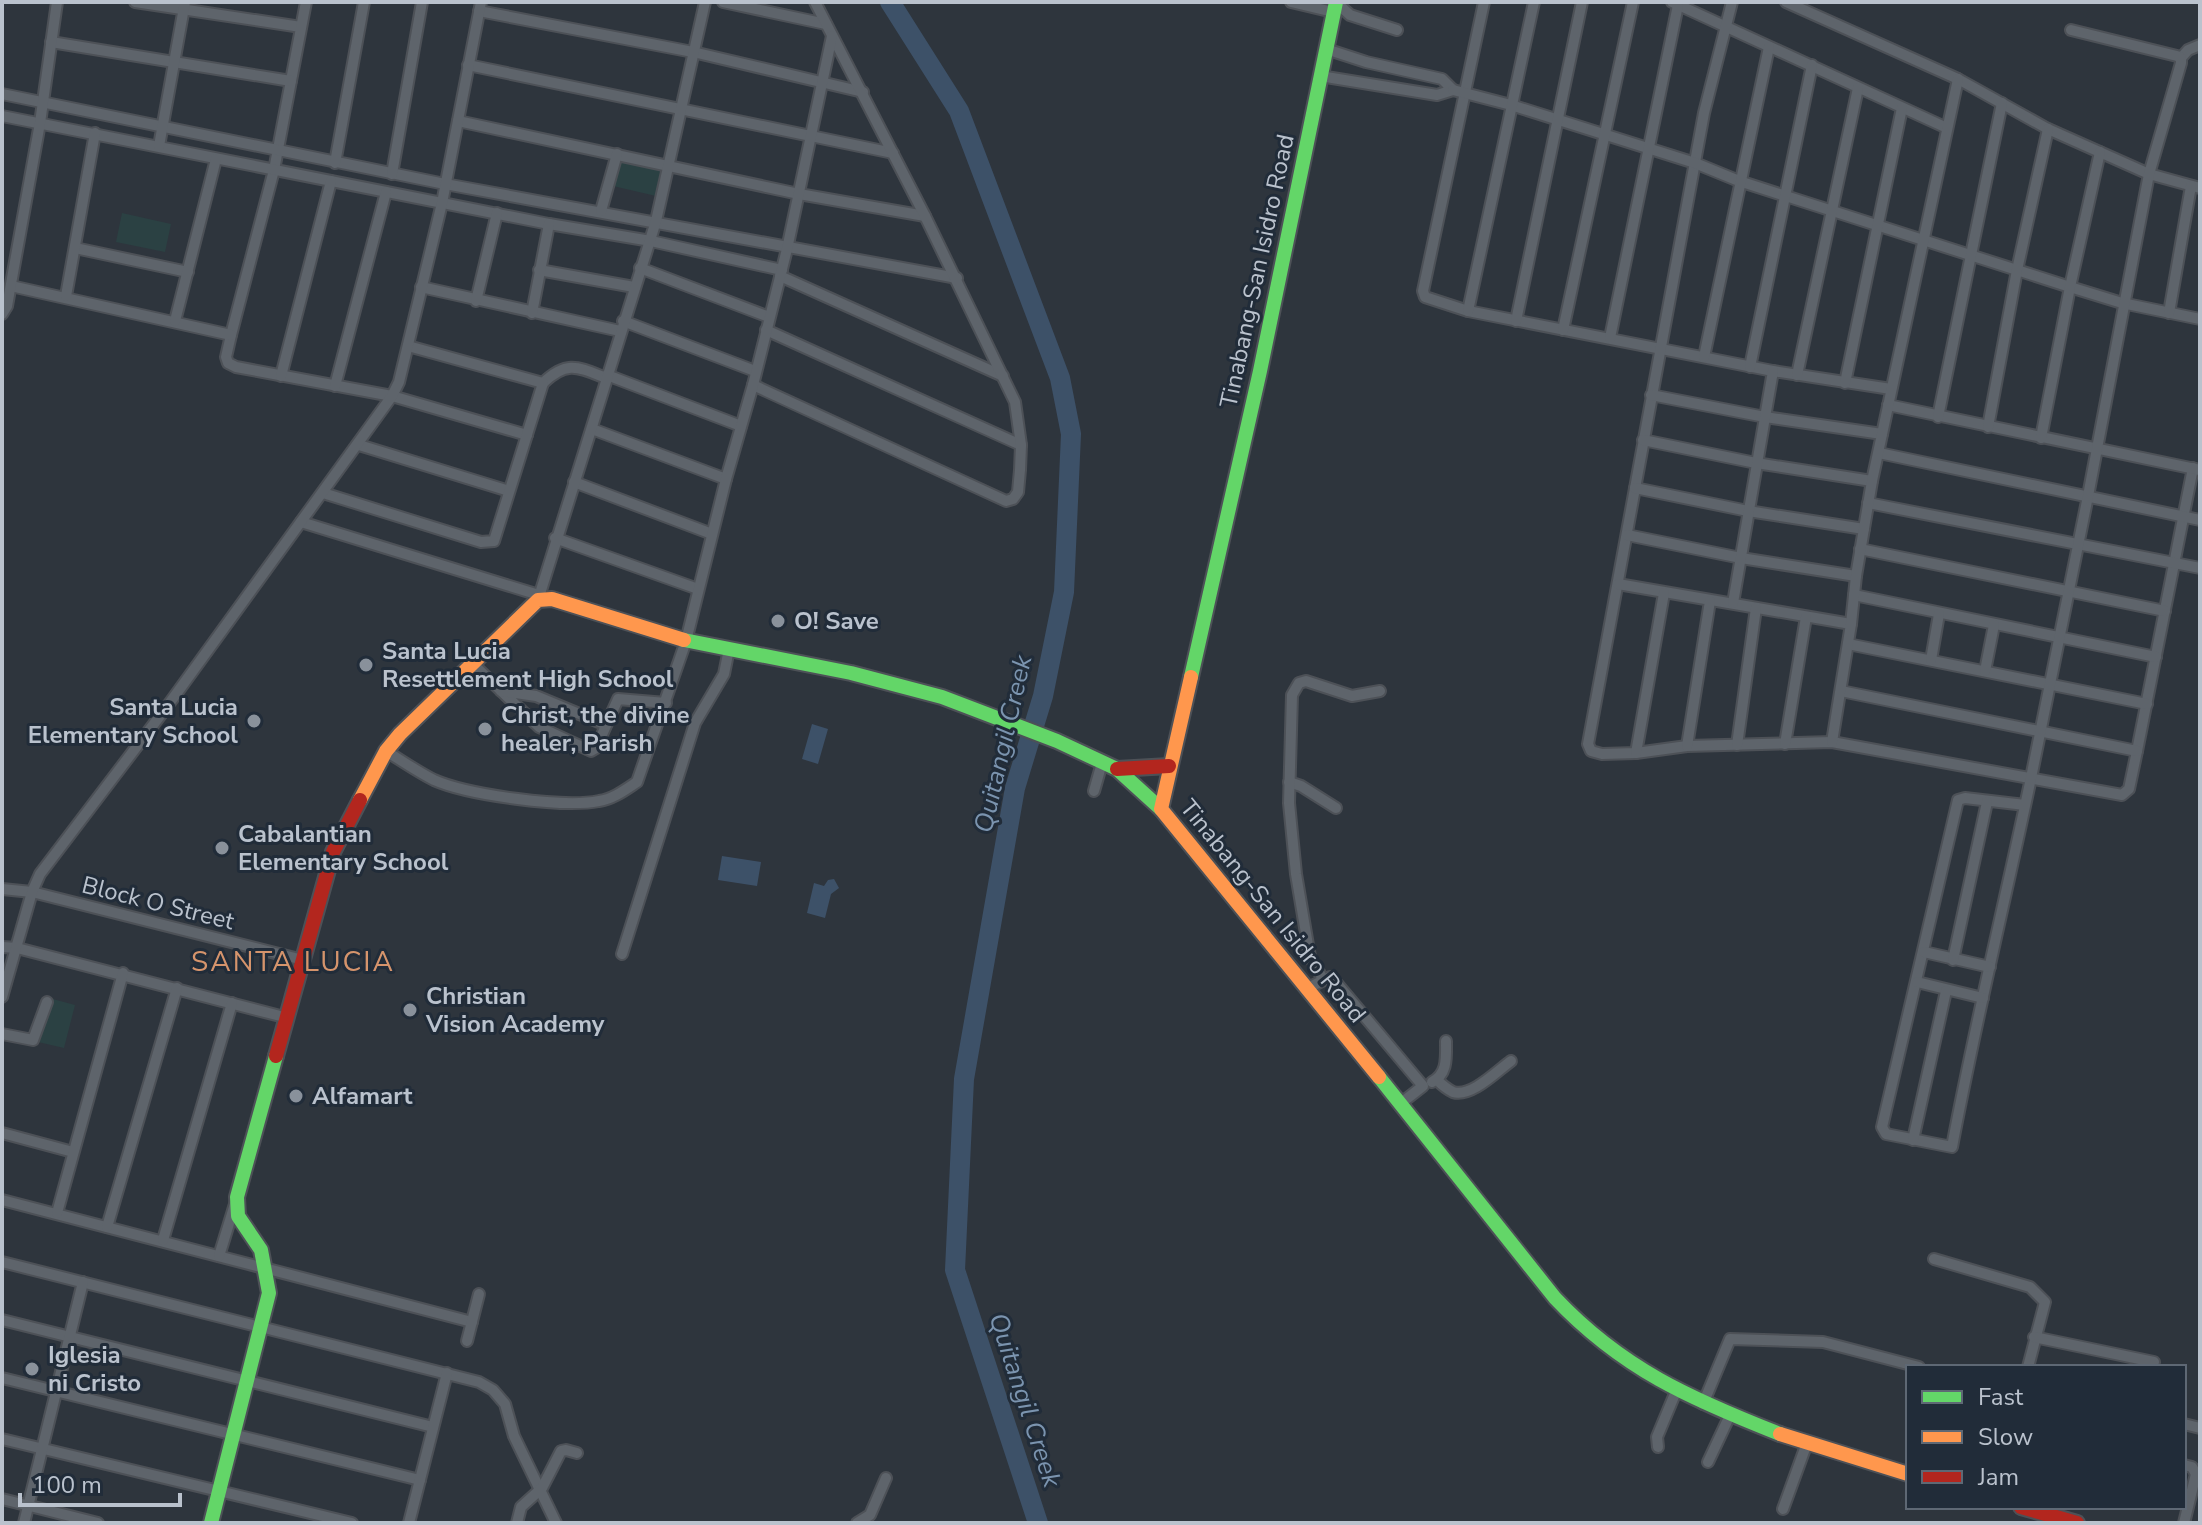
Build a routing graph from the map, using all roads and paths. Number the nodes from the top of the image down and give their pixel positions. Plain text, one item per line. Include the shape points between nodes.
1 (57, 2) edge
2 (135, 2) edge
3 (306, 2) edge
4 (364, 2) edge
5 (422, 2) edge
6 (705, 2) edge
7 (723, 2) edge
8 (815, 2) edge
9 (1291, 2) edge
10 (1484, 2) edge
11 (1534, 2) edge
12 (1582, 2) edge
13 (1633, 2) edge
14 (1732, 2) edge
15 (1786, 2) edge
16 (1675, 4) edge
17 (184, 6) edge
18 (480, 6) edge
19 (1334, 7) edge
20 (826, 24) junction
21 (301, 27) junction
22 (1724, 28) junction
23 (1397, 30) dead end
24 (2071, 30) dead end
25 (832, 36) junction
26 (51, 42) junction
27 (2200, 45) edge
28 (1769, 47) junction
29 (1326, 49) junction
30 (693, 52) junction
31 (2181, 58) junction
32 (175, 64) junction
33 (468, 65) junction
34 (1812, 65) junction
35 (1320, 76) junction
36 (1958, 79) junction
37 (291, 81) junction
38 (823, 84) junction
39 (1858, 88) junction
40 (1453, 90) junction
41 (863, 92) junction
42 (1466, 92) junction
43 (2, 94) edge
44 (43, 103) junction
45 (2002, 103) junction
46 (1511, 105) junction
47 (679, 108) junction
48 (1902, 108) junction
49 (2, 116) edge
50 (1557, 120) junction
51 (458, 121) junction
52 (40, 123) junction
53 (163, 125) junction
54 (1947, 128) junction
55 (2048, 129) junction
56 (95, 133) junction
57 (811, 136) junction
58 (1604, 136) junction
59 (159, 146) junction
60 (1649, 151) junction
61 (278, 152) junction
62 (2100, 152) junction
63 (893, 153) junction
64 (617, 154) junction
65 (216, 159) junction
66 (335, 163) junction
67 (1695, 163) junction
68 (667, 165) junction
69 (274, 170) junction
70 (392, 174) junction
71 (2149, 174) junction
72 (331, 181) junction
73 (1739, 181) junction
74 (445, 184) junction
75 (2196, 187) edge
76 (386, 192) junction
77 (799, 194) junction
78 (1786, 195) junction
79 (442, 203) junction
80 (1832, 209) junction
81 (601, 211) junction
82 (497, 213) junction
83 (925, 216) junction
84 (656, 221) junction
85 (1878, 223) junction
86 (549, 224) junction
87 (1924, 239) junction
88 (651, 241) junction
89 (75, 248) junction
90 (787, 249) junction
91 (1971, 255) junction
92 (640, 268) junction
93 (539, 270) junction
94 (2017, 270) junction
95 (188, 272) junction
96 (781, 273) junction
97 (957, 278) junction
98 (11, 286) junction
99 (421, 287) junction
100 (634, 287) junction
101 (2070, 287) junction
102 (66, 296) junction
103 (476, 301) junction
104 (2122, 303) junction
105 (1468, 311) junction
106 (532, 313) junction
107 (2169, 313) junction
108 (2, 314) edge
109 (769, 317) junction
110 (2200, 319) edge
111 (175, 321) junction
112 (1516, 321) junction
113 (622, 326) junction
114 (766, 330) junction
115 (1563, 330) junction
116 (231, 335) junction
117 (1610, 338) junction
118 (408, 346) junction
119 (1659, 348) junction
120 (1704, 357) junction
121 (1750, 367) junction
122 (755, 371) junction
123 (1773, 371) junction
124 (1797, 375) junction
125 (281, 376) junction
126 (606, 376) junction
127 (1003, 376) junction
128 (543, 383) junction
129 (1845, 383) junction
130 (753, 385) junction
131 (335, 386) junction
132 (1891, 389) junction
133 (1651, 395) junction
134 (392, 396) junction
135 (1888, 405) junction
136 (1765, 417) junction
137 (1938, 417) junction
138 (741, 426) junction
139 (1988, 427) junction
140 (592, 429) junction
141 (1882, 434) junction
142 (527, 435) junction
143 (2041, 438) junction
144 (1643, 440) junction
145 (359, 445) junction
146 (1021, 445) junction
147 (2097, 450) junction
148 (1879, 453) junction
149 (1756, 463) junction
150 (2196, 469) edge
151 (726, 479) junction
152 (1872, 481) junction
153 (574, 482) junction
154 (1635, 488) junction
155 (509, 491) junction
156 (323, 493) junction
157 (2088, 496) junction
158 (1868, 503) junction
159 (1748, 511) junction
160 (2184, 517) junction
161 (2200, 520) edge
162 (301, 522) junction
163 (1864, 529) junction
164 (712, 534) junction
165 (1627, 535) junction
166 (555, 538) junction
167 (2078, 543) junction
168 (1860, 549) junction
169 (1741, 558) junction
170 (2176, 563) junction
171 (2200, 568) edge
172 (1856, 576) junction
173 (1618, 584) junction
174 (698, 589) junction
175 (2068, 591) junction
176 (1664, 593) junction
177 (1854, 595) junction
178 (539, 597) junction
179 (1710, 601) junction
180 (1733, 603) junction
181 (1756, 608) junction
182 (2165, 611) junction
183 (1939, 614) junction
184 (1806, 617) junction
185 (1851, 624) junction
186 (1994, 625) junction
187 (2059, 637) junction
188 (686, 641) junction
189 (1848, 644) junction
190 (729, 649) junction
191 (2156, 657) junction
192 (1931, 660) junction
193 (473, 664) junction
194 (1985, 671) junction
195 (2049, 685) junction
196 (501, 691) junction
197 (1380, 691) dead end
198 (1841, 691) junction
199 (666, 703) junction
200 (2147, 704) junction
201 (606, 725) junction
202 (2040, 732) junction
203 (1832, 742) junction
204 (1785, 744) junction
205 (1737, 745) junction
206 (1687, 746) junction
207 (386, 751) junction
208 (2137, 751) junction
209 (1636, 753) junction
210 (1102, 763) junction
211 (1169, 766) junction
212 (1117, 769) junction
213 (2031, 778) junction
214 (1289, 782) junction
215 (1094, 791) dead end
216 (1987, 802) junction
217 (2025, 805) junction
218 (1336, 808) dead end
219 (1161, 809) junction
220 (2, 889) edge
221 (32, 892) junction
222 (2, 947) edge
223 (17, 948) junction
224 (1924, 952) junction
225 (622, 954) dead end
226 (303, 960) junction
227 (1953, 960) junction
228 (1990, 967) junction
229 (123, 973) junction
230 (1323, 979) junction
231 (1917, 982) junction
232 (177, 988) junction
233 (1306, 989) junction
234 (1946, 991) junction
235 (2, 997) edge
236 (1983, 998) junction
237 (47, 1002) dead end
238 (232, 1003) junction
239 (288, 1018) junction
240 (2, 1034) edge
241 (1446, 1041) dead end
242 (1511, 1061) dead end
243 (1437, 1080) junction
244 (1423, 1086) junction
245 (1400, 1104) junction
246 (2, 1133) edge
247 (1913, 1140) junction
248 (73, 1152) junction
249 (237, 1197) junction
250 (2, 1200) edge
251 (57, 1213) junction
252 (107, 1227) junction
253 (163, 1240) junction
254 (219, 1256) junction
255 (1934, 1259) dead end
256 (2, 1262) edge
257 (265, 1266) junction
258 (83, 1282) junction
259 (479, 1294) dead end
260 (2, 1320) edge
261 (472, 1322) junction
262 (260, 1327) junction
263 (69, 1337) junction
264 (2034, 1337) junction
265 (467, 1341) dead end
266 (2154, 1362) dead end
267 (1911, 1365) edge
268 (2028, 1365) edge
269 (447, 1373) junction
270 (2, 1378) edge
271 (247, 1381) junction
272 (1677, 1389) junction
273 (55, 1390) junction
274 (1703, 1404) junction
275 (1731, 1413) junction
276 (433, 1427) junction
277 (233, 1436) junction
278 (2, 1439) edge
279 (1807, 1443) junction
280 (1658, 1447) dead end
281 (42, 1449) junction
282 (577, 1453) dead end
283 (1708, 1462) dead end
284 (2186, 1466) edge
285 (1906, 1473) edge
286 (886, 1478) dead end
287 (420, 1480) junction
288 (219, 1491) junction
289 (539, 1492) junction
290 (2, 1499) edge
291 (29, 1506) junction
292 (1783, 1509) dead end
293 (2028, 1509) edge
294 (24, 1523) edge
295 (98, 1523) edge
296 (211, 1523) edge
297 (352, 1523) edge
298 (409, 1523) edge
299 (517, 1523) edge
300 (556, 1523) edge
301 (857, 1523) edge
302 (2077, 1523) edge
303 (2184, 1523) edge

1 - 26 street
2 - 17 street
3 - 21 street
4 - 66 street
5 - 70 street
6 - 30 street
7 - 20 street
8 - 20 street
9 - 19 street
10 - 42 street
11 - 46 street
12 - 50 street
13 - 58 street
14 - 22 street
15 - 36 street
16 - 22 street
16 - 60 street
17 - 21 street
17 - 32 street
18 - 30 street
18 - 33 street
19 - 23 street
19 - 29 street, Tinabang-San Isidro Road
20 - 25 street
21 - 37 street
22 - 28 street
22 - 67 street
24 - 31 street
25 - 38 street
25 - 41 street
26 - 32 street
26 - 44 street
27 - 31 street
28 - 34 street
28 - 73 street
29 - 35 street, Tinabang-San Isidro Road
29 - 40 street via 1442,79
30 - 38 street
30 - 47 street
31 - 71 street
32 - 37 street
32 - 53 street
33 - 47 street
33 - 51 street
34 - 39 street
34 - 78 street
35 - 40 street via 1437,95
35 - 211 street, Tinabang-San Isidro Road via 1260,371
36 - 45 street
36 - 54 street
37 - 61 street
38 - 41 street
38 - 57 street
39 - 48 street
39 - 80 street
40 - 42 street
41 - 63 street
42 - 46 street
42 - 105 street via 1423,291 1429,300
43 - 44 street
44 - 52 street
44 - 53 street
45 - 55 street
45 - 91 street
46 - 50 street
46 - 105 street
47 - 57 street
47 - 68 street
48 - 54 street
48 - 85 street
49 - 52 street
50 - 58 street
50 - 112 street
51 - 64 street
51 - 74 street
52 - 56 street
52 - 98 street
53 - 59 street
53 - 61 street
54 - 87 street
55 - 62 street
55 - 94 street
56 - 59 street
56 - 89 street
57 - 63 street
57 - 77 street
58 - 60 street
58 - 115 street
59 - 65 street
60 - 67 street
60 - 117 street
61 - 66 street
61 - 69 street
62 - 71 street
62 - 101 street
63 - 83 street
64 - 68 street
64 - 81 street
65 - 69 street
65 - 95 street
66 - 70 street
67 - 73 street
67 - 119 street
68 - 77 street
68 - 84 street
69 - 72 street
69 - 116 street
70 - 74 street
71 - 75 street
71 - 104 street
72 - 76 street
72 - 125 street
73 - 78 street
73 - 120 street
74 - 79 street
74 - 81 street
75 - 107 street
76 - 79 street
76 - 131 street
77 - 83 street
77 - 90 street
78 - 80 street
78 - 121 street
79 - 82 street
79 - 99 street
80 - 85 street
80 - 124 street
81 - 84 street
82 - 86 street
82 - 103 street
83 - 97 street
84 - 88 street
84 - 90 street
85 - 87 street
85 - 129 street
86 - 88 street
86 - 93 street
87 - 91 street
87 - 132 street
88 - 92 street
88 - 96 street
89 - 95 street
89 - 102 street
90 - 96 street
90 - 97 street
91 - 94 street
91 - 137 street
92 - 100 street
92 - 109 street
93 - 100 street
93 - 106 street
94 - 101 street
94 - 139 street
95 - 111 street
96 - 109 street
96 - 127 street
97 - 127 street
98 - 102 street
98 - 108 street
99 - 103 street
99 - 118 street
100 - 113 street
101 - 104 street
101 - 143 street
102 - 111 street
103 - 106 street
104 - 107 street
104 - 147 street
105 - 112 street
106 - 113 street
107 - 110 street
109 - 114 street
111 - 116 street
112 - 115 street
113 - 122 street
113 - 126 street
114 - 122 street
114 - 146 street
115 - 117 street
116 - 125 street via 228,363
117 - 119 street
118 - 128 street
118 - 134 street
119 - 120 street
119 - 133 street
120 - 121 street
121 - 123 street
122 - 130 street
123 - 124 street
123 - 136 street
124 - 129 street
125 - 131 street
126 - 128 street via 572,367
126 - 138 street
126 - 140 street
127 - 146 street via 1015,402
128 - 142 street
129 - 132 street
130 - 138 street
130 - 146 street via 1006,501 1018,492
131 - 134 street
132 - 135 street
133 - 136 street
133 - 144 street
134 - 142 street
134 - 145 street
135 - 137 street
135 - 141 street
136 - 141 street
136 - 149 street
137 - 139 street
138 - 151 street
139 - 143 street
140 - 151 street
140 - 153 street
141 - 148 street
142 - 155 street
143 - 147 street
144 - 149 street
144 - 154 street
145 - 155 street
145 - 156 street
147 - 150 street
147 - 157 street
148 - 152 street
148 - 157 street
149 - 152 street
149 - 159 street
150 - 160 street
151 - 164 street
152 - 158 street
153 - 164 street
153 - 166 street
154 - 159 street
154 - 165 street
155 - 156 street via 498,534 488,543
156 - 162 street
157 - 160 street
157 - 167 street
158 - 163 street
158 - 167 street
159 - 163 street
159 - 169 street
160 - 161 street
160 - 170 street
162 - 178 street
162 - 221 street via 40,874
163 - 168 street
164 - 174 street
165 - 169 street
165 - 173 street
166 - 174 street
166 - 178 street
167 - 170 street
167 - 175 street
168 - 172 street
168 - 175 street
169 - 172 street
169 - 180 street
170 - 171 street
170 - 182 street
172 - 177 street
173 - 176 street
173 - 209 street via 1588,744 1596,753
174 - 188 street
175 - 182 street
175 - 187 street
176 - 179 street
176 - 209 street
177 - 183 street
177 - 185 street
178 - 188 street
178 - 193 street
179 - 180 street
179 - 206 street
180 - 181 street
181 - 184 street
181 - 205 street
182 - 191 street
183 - 186 street
183 - 192 street
184 - 185 street
184 - 204 street
185 - 189 street
186 - 187 street
186 - 194 street
187 - 191 street
187 - 195 street
188 - 190 street
188 - 199 street
189 - 192 street
189 - 198 street
190 - 210 street via 942,697
190 - 225 street via 721,681 695,723
191 - 200 street
192 - 194 street
193 - 196 street
193 - 207 street
194 - 195 street
195 - 200 street
195 - 202 street
196 - 201 street via 536,696
196 - 201 street via 539,727 591,751
197 - 214 street via 1352,696 1314,682 1299,683 1292,695
198 - 202 street
198 - 203 street
199 - 201 street via 618,699
199 - 207 street via 637,782 602,801 571,805 456,787
200 - 208 street
202 - 208 street
202 - 213 street
203 - 204 street
203 - 213 street
204 - 205 street
205 - 206 street
206 - 209 street
207 - 226 street via 333,852
208 - 213 street via 2129,789 2122,795
210 - 212 street
210 - 215 street
211 - 212 street
211 - 219 street, Tinabang-San Isidro Road
212 - 219 street
213 - 217 street
214 - 218 street
214 - 230 street via 1304,933
216 - 217 street
216 - 224 street via 1958,800
216 - 227 street
217 - 228 street
219 - 233 street, Tinabang-San Isidro Road
220 - 221 street, Block O Street
221 - 223 street
221 - 226 street, Block O Street
222 - 223 street
223 - 229 street
223 - 235 street
224 - 227 street
224 - 231 street
226 - 239 street
227 - 228 street
228 - 236 street
229 - 232 street
229 - 248 street
230 - 233 street
230 - 244 street via 1334,980
231 - 234 street
231 - 247 street via 1882,1127 1886,1134
232 - 238 street
232 - 252 street
233 - 245 street, Tinabang-San Isidro Road
234 - 236 street
234 - 247 street
236 - 247 street via 1952,1147
237 - 240 street via 33,1040
238 - 239 street
238 - 253 street
239 - 249 street
241 - 243 street via 1444,1069
242 - 243 street via 1463,1092
243 - 244 street
244 - 245 street
245 - 272 street, Tinabang-San Isidro Road via 1565,1310 1607,1349
246 - 248 street
248 - 251 street
249 - 254 street
249 - 257 street via 238,1216 261,1250
250 - 251 street
251 - 252 street
252 - 253 street
253 - 254 street
254 - 257 street
255 - 264 street via 2034,1289 2045,1302
256 - 258 street
257 - 261 street
257 - 262 street via 269,1293
258 - 262 street
258 - 263 street
259 - 261 street
260 - 263 street
261 - 265 street
262 - 269 street
262 - 271 street
263 - 271 street
263 - 273 street
264 - 266 street
264 - 268 street
267 - 274 street via 1823,1342 1730,1339
269 - 276 street
269 - 289 street via 479,1382 505,1404
270 - 273 street
271 - 276 street
271 - 277 street
272 - 274 street, Tinabang-San Isidro Road
272 - 280 street via 1657,1437
273 - 277 street
273 - 281 street
274 - 275 street, Tinabang-San Isidro Road
275 - 279 street, Tinabang-San Isidro Road
275 - 283 street
276 - 287 street
277 - 287 street
277 - 288 street
278 - 281 street
279 - 285 street, Tinabang-San Isidro Road
279 - 292 street
281 - 288 street
281 - 291 street
282 - 289 street via 561,1451
284 - 303 street via 2196,1474
286 - 301 street via 870,1515
287 - 298 street
288 - 296 street
288 - 297 street
289 - 299 street via 521,1507
289 - 300 street
290 - 291 street
291 - 294 street
291 - 295 street
293 - 302 street

